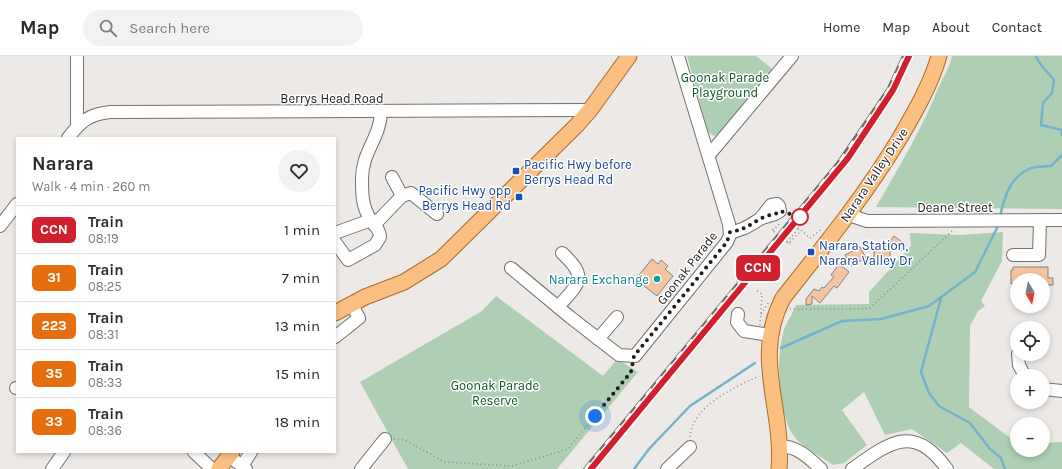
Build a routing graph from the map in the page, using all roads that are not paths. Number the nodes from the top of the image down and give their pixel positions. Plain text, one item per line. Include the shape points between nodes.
1 (77, 56) edge
2 (630, 56) edge
3 (678, 56) edge
4 (792, 56) edge
5 (939, 56) edge
6 (590, 110) junction
7 (381, 112) junction
8 (78, 126) junction
9 (69, 137) edge
10 (709, 155) junction
11 (392, 178) dead end
12 (402, 196) junction
13 (16, 205) edge
14 (437, 214) dead end
15 (849, 215) junction
16 (760, 219) dead end
17 (1040, 220) junction
18 (1062, 220) edge
19 (373, 223) junction
20 (0, 226) edge
21 (730, 232) junction
22 (336, 233) edge
23 (336, 243) edge
24 (562, 253) dead end
25 (1013, 255) dead end
26 (511, 268) dead end
27 (351, 303) junction
28 (558, 307) junction
29 (336, 312) edge
30 (738, 314) dead end
31 (617, 317) dead end
32 (336, 335) edge
33 (770, 335) junction
34 (598, 339) junction
35 (1050, 390) edge
36 (1062, 391) edge
37 (385, 439) road end
38 (780, 446) junction
39 (690, 447) road end
40 (63, 453) edge
41 (195, 453) edge
42 (251, 453) edge
43 (231, 454) edge
44 (244, 467) edge
45 (52, 469) edge
46 (212, 469) edge
47 (219, 469) edge
48 (361, 469) edge
49 (667, 469) edge
50 (779, 469) edge
51 (821, 469) edge
52 (852, 469) edge
53 (948, 469) edge

1 - 8 street
2 - 6 main road
3 - 10 street, Goonak Parade
4 - 10 street
5 - 15 main road, Narara Valley Drive via 920,104 887,160
6 - 7 street, Berrys Head Road
6 - 27 main road via 442,259 404,282
7 - 8 street, Berrys Head Road via 110,112 92,115
7 - 19 street via 380,127 364,158 362,170 363,200 366,212
8 - 9 street, Berrys Head Road
10 - 21 street, Goonak Parade
11 - 12 street
12 - 14 street via 411,193
12 - 19 street
13 - 20 street
15 - 17 street, Deane Street via 867,221
15 - 33 main road, Narara Valley Drive via 783,298
16 - 21 street via 743,230
17 - 18 street, Deane Street
17 - 25 street via 1039,255
19 - 22 street
19 - 23 street via 380,234 377,243 348,260
21 - 34 street, Goonak Parade via 727,242 634,356 619,355
24 - 28 street via 575,265 579,277 577,285
26 - 28 street
27 - 29 main road
27 - 32 street via 359,318
28 - 34 street
30 - 33 street via 737,322 744,331
31 - 34 street
33 - 38 main road, Narara Valley Drive via 768,353
35 - 36 street
37 - 48 street
38 - 50 main road, Narara Valley Drive
38 - 51 street via 801,452
39 - 49 street
40 - 45 street
41 - 46 street
42 - 44 street
43 - 44 street
43 - 47 main road
52 - 53 street via 881,448 898,442 924,446 938,456

